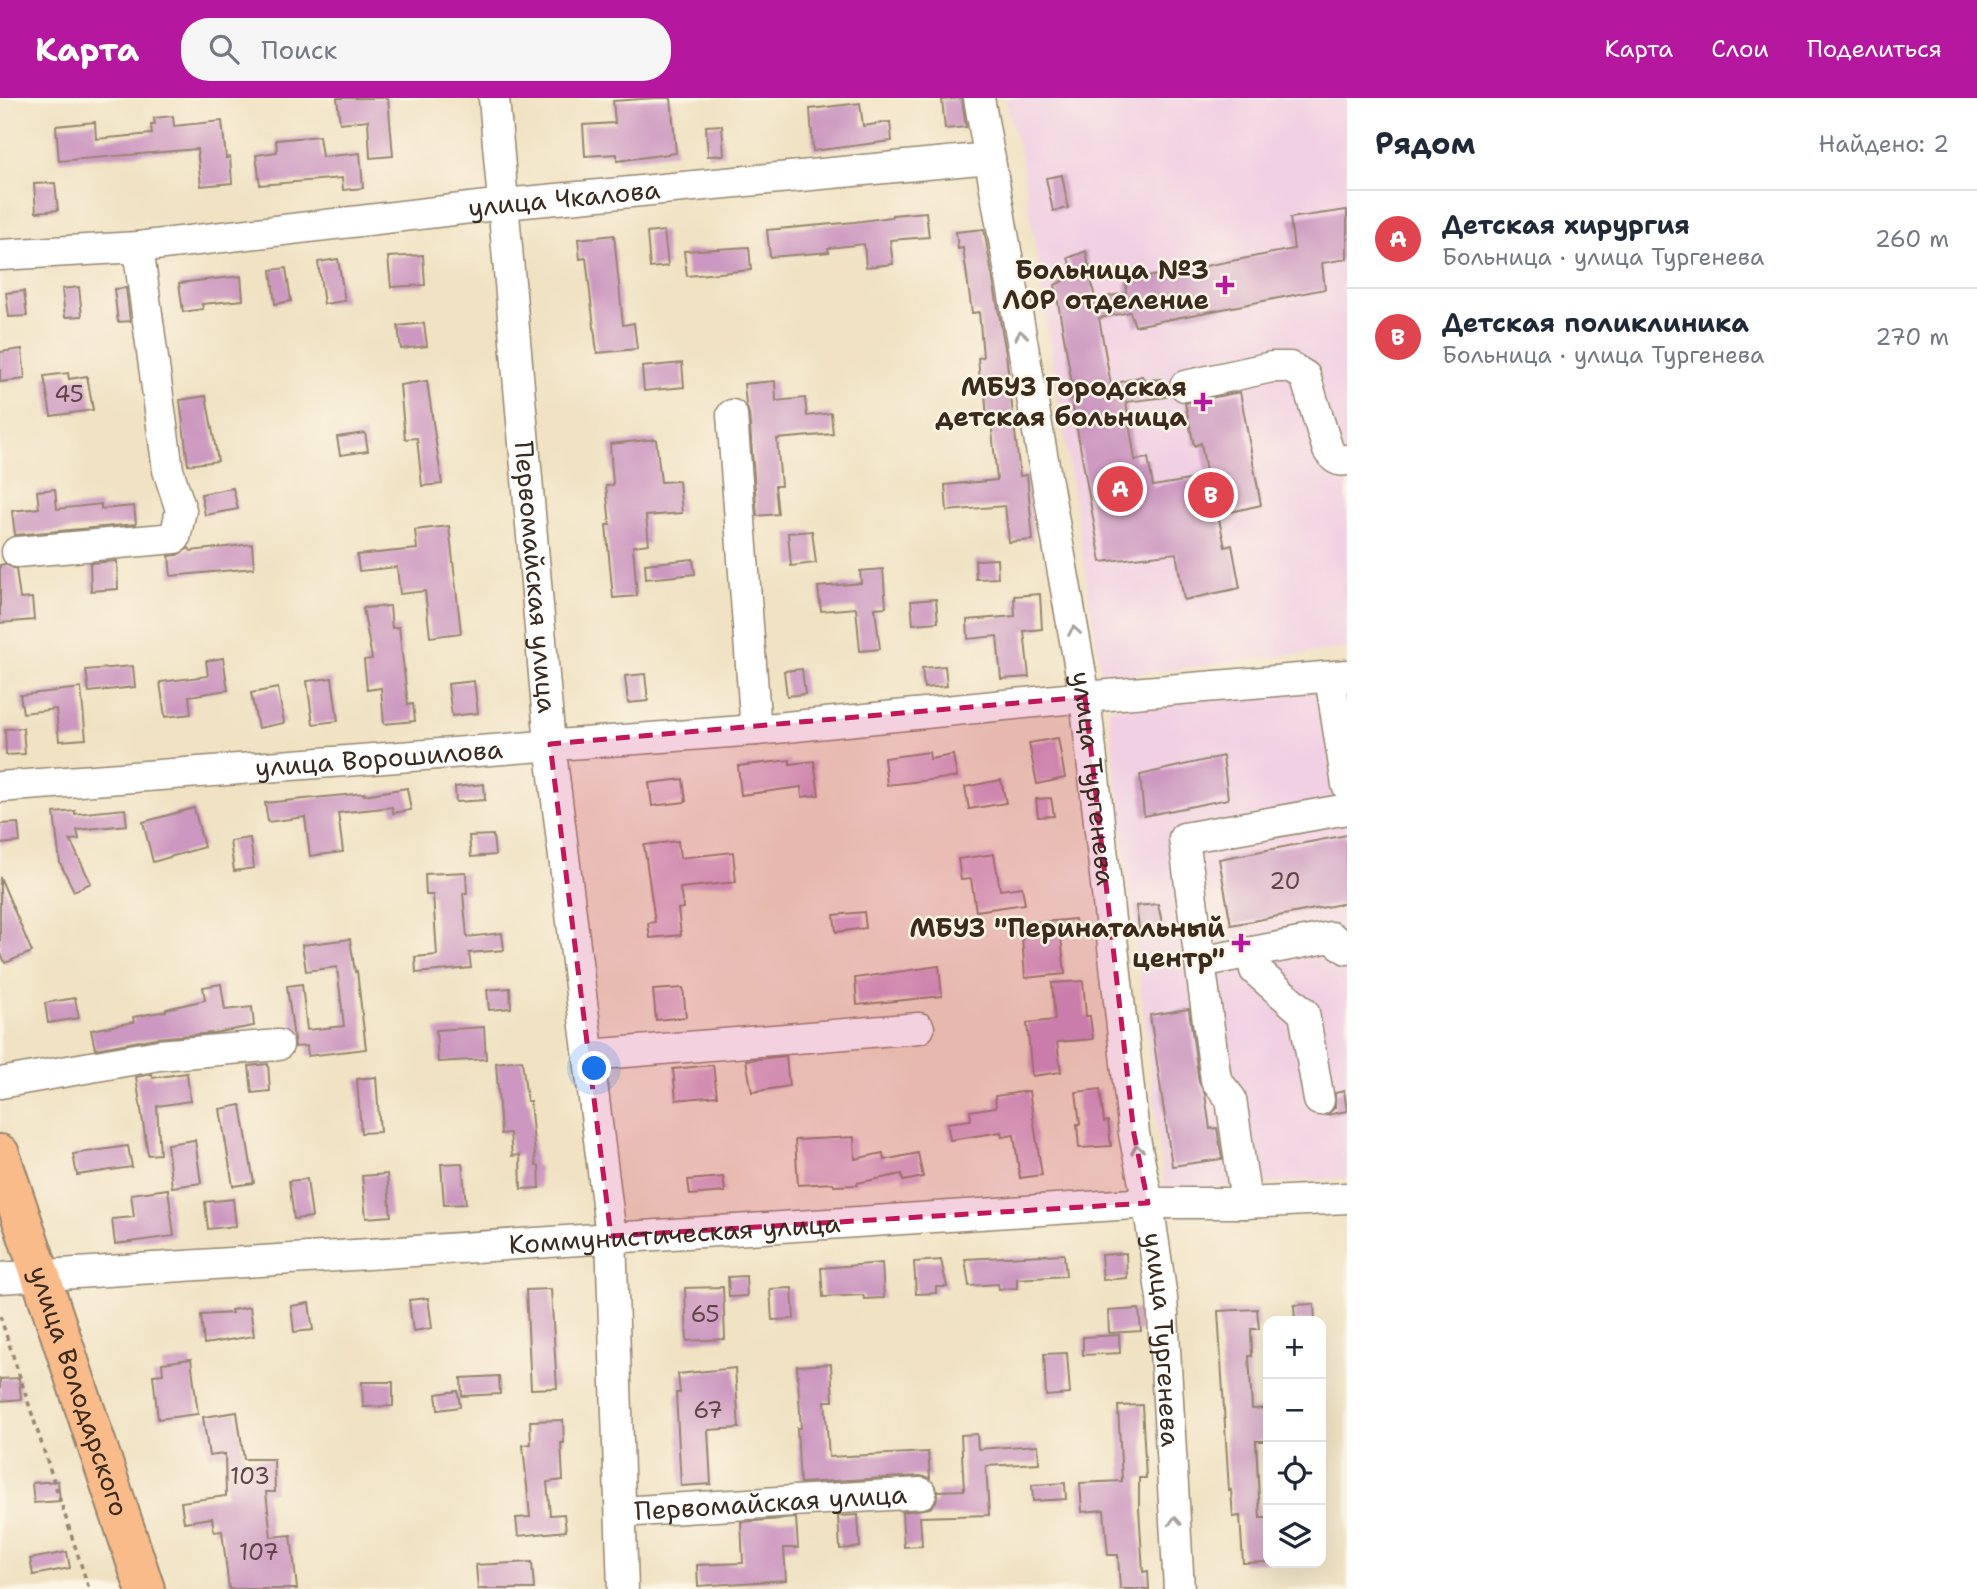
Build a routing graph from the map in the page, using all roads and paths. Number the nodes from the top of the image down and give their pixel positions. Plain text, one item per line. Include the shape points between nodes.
1 (494, 98) edge
2 (979, 98) edge
3 (990, 159) junction
4 (503, 204) junction
5 (138, 247) junction
6 (0, 255) edge
7 (1185, 386) dead end
8 (732, 415) dead end
9 (1347, 460) edge
10 (17, 552) dead end
11 (1338, 676) edge
12 (1086, 697) junction
13 (756, 730) junction
14 (550, 744) junction
15 (1347, 785) edge
16 (0, 787) edge
17 (1347, 809) edge
18 (1347, 949) edge
19 (1252, 952) junction
20 (1200, 962) junction
21 (919, 1028) dead end
22 (278, 1045) dead end
23 (589, 1055) junction
24 (0, 1083) edge
25 (1319, 1100) dead end
26 (0, 1154) edge
27 (1347, 1198) edge
28 (1148, 1203) junction
29 (1246, 1203) junction
30 (611, 1236) junction
31 (41, 1276) junction
32 (0, 1278) edge
33 (0, 1316) edge
34 (921, 1493) dead end
35 (621, 1512) junction
36 (89, 1589) edge
37 (145, 1589) edge
38 (623, 1589) edge
39 (1179, 1589) edge

1 - 4 street, Первомайская улица
2 - 3 street, улица Тургенева
3 - 4 street, улица Чкалова
12 -> 3 street, улица Тургенева
4 - 5 street, улица Чкалова
4 - 14 street, Первомайская улица
5 - 6 street, улица Чкалова
5 - 10 street via 168,470 181,510 175,538
7 - 9 street via 1290,366 1305,376 1328,450 1333,457
8 - 13 street
11 - 12 street, улица Ворошилова
11 - 15 street
12 - 13 street, улица Ворошилова
28 -> 12 street, улица Тургенева via 1134,1134
13 - 14 street, улица Ворошилова
14 - 16 street, улица Ворошилова
14 - 23 street, Первомайская улица
17 - 20 street via 1184,838
18 - 19 street via 1331,937
19 - 20 street
19 - 25 street via 1255,970 1304,1013
20 - 29 street via 1216,1080 1231,1099
21 - 23 street
22 - 24 street via 159,1055
23 - 30 street, Первомайская улица
26 - 31 main road, улица Володарского
27 - 29 street, Коммунистическая улица
28 - 29 street, Коммунистическая улица
28 - 30 street, Коммунистическая улица
39 -> 28 street, улица Тургенева via 1162,1298
30 - 31 street, Коммунистическая улица
30 - 35 street, Первомайская улица
31 - 32 street, Коммунистическая улица
31 - 37 main road, улица Володарского
33 - 36 path
34 - 35 street, Первомайская улица
35 - 38 street, Первомайская улица

